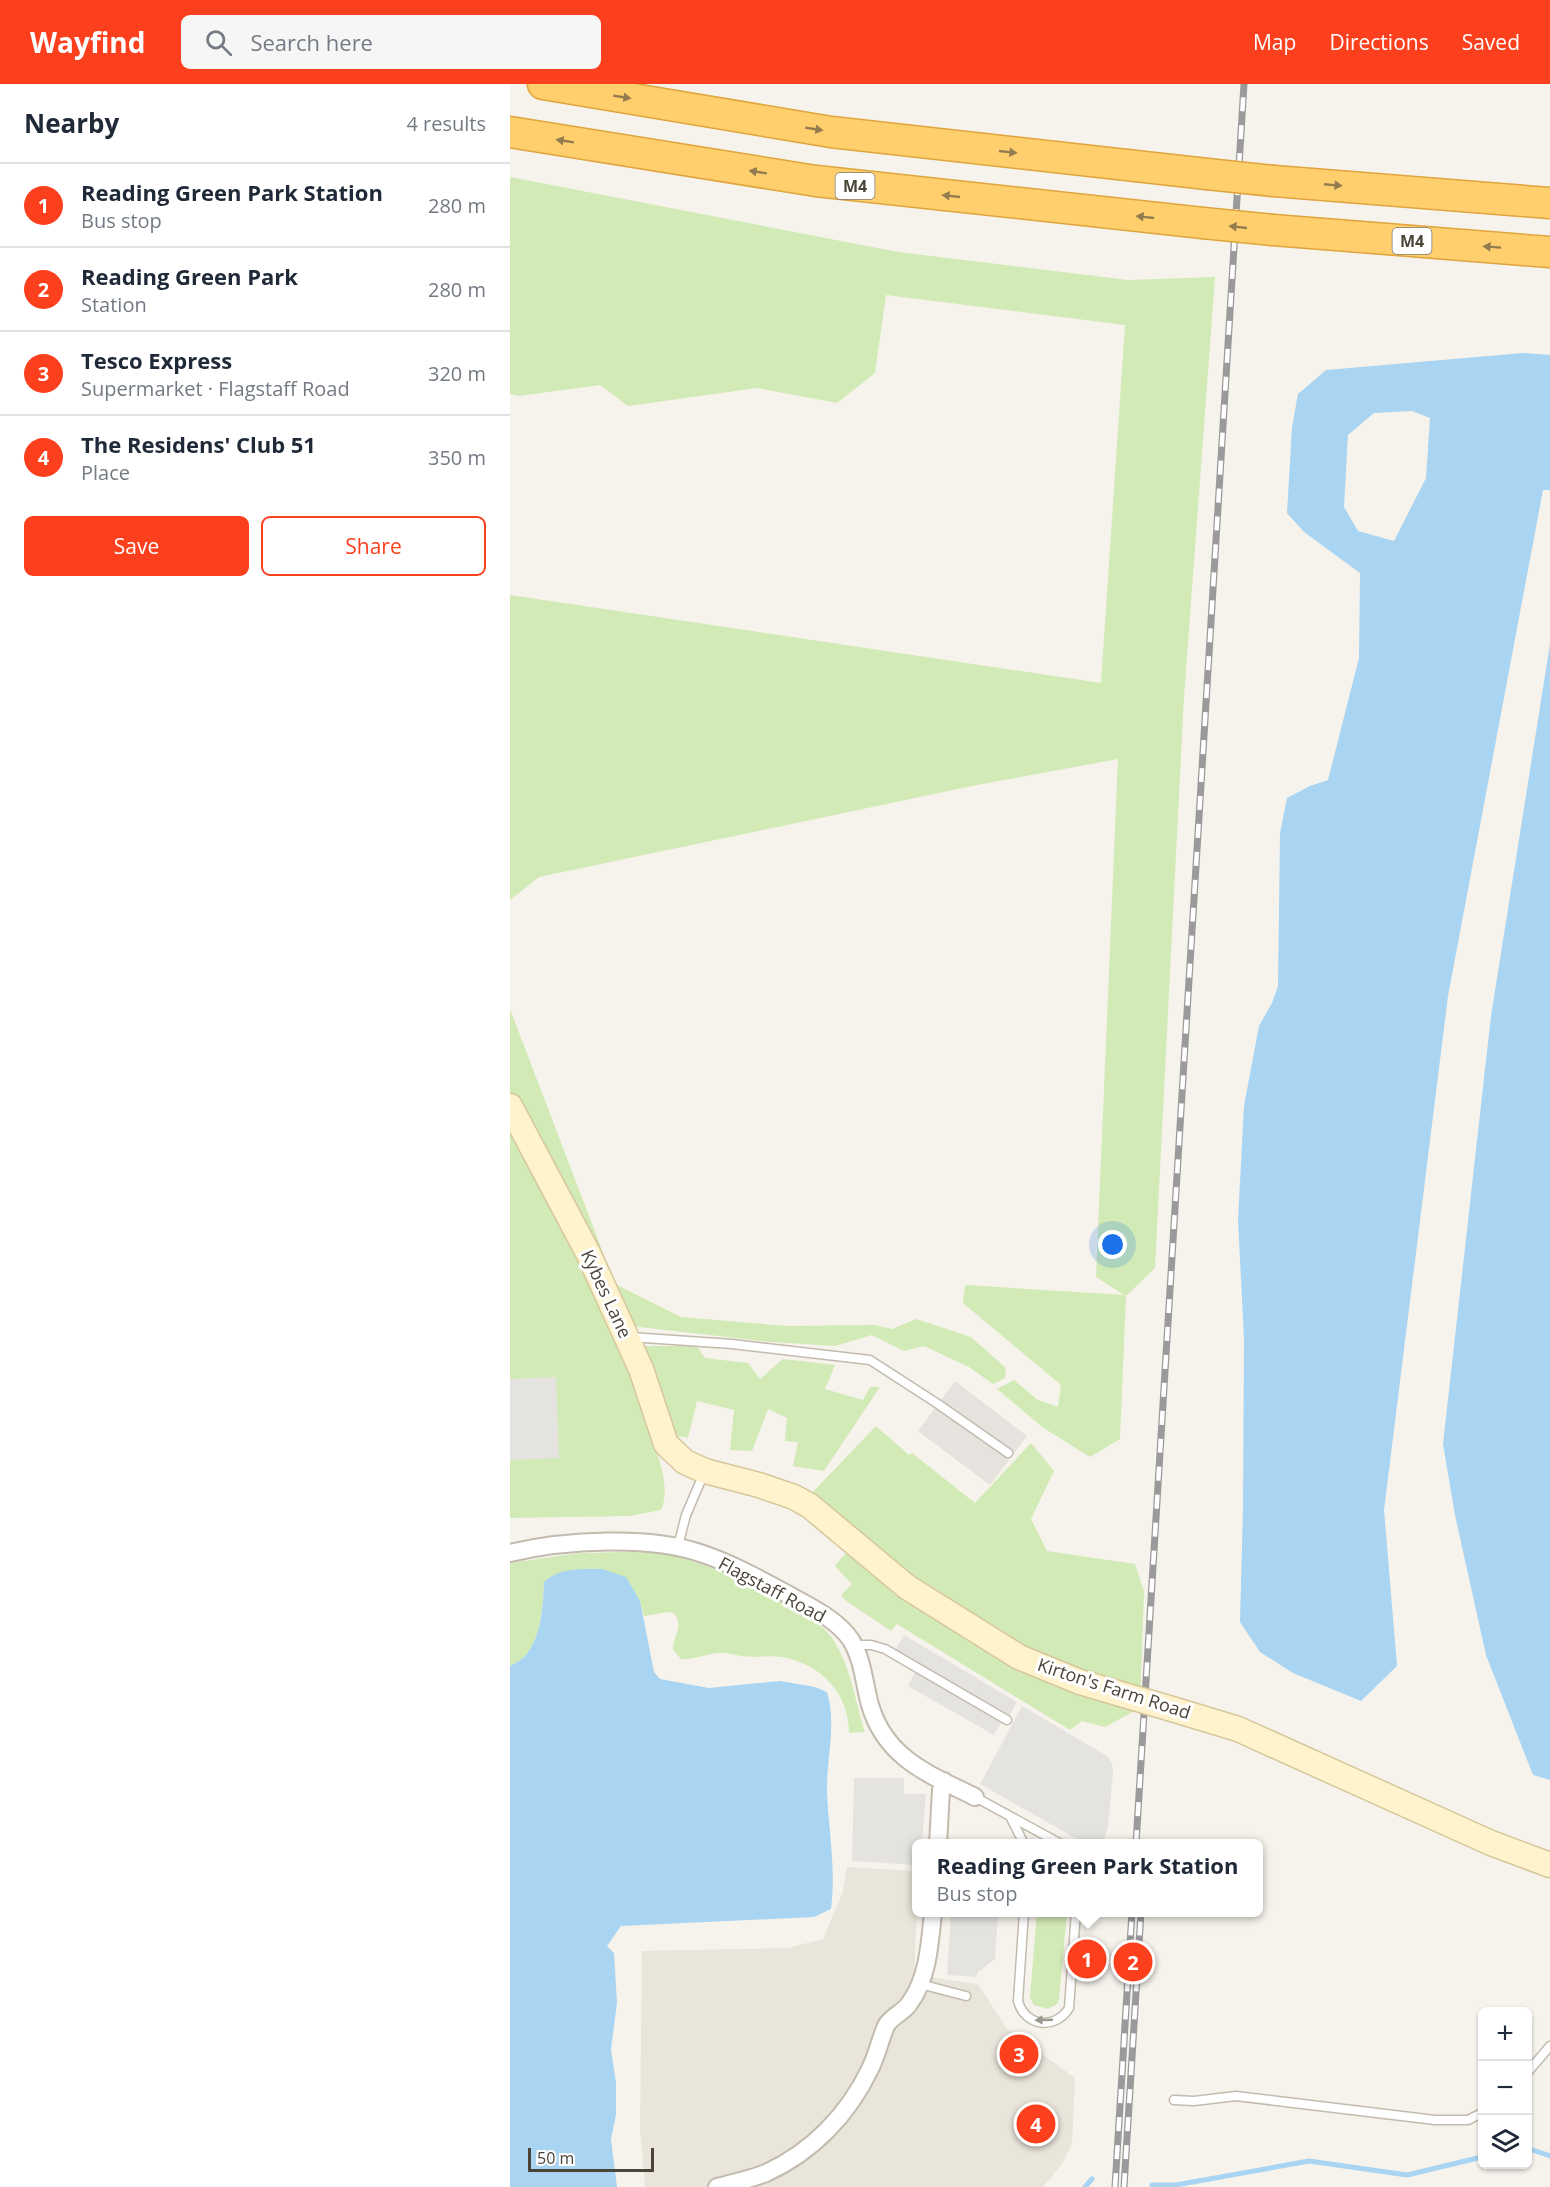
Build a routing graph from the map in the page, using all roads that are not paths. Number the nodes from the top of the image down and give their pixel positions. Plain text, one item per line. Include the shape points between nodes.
1 (543, 84) edge
2 (510, 132) edge
3 (1550, 203) edge
4 (1550, 252) edge
5 (510, 1106) edge
6 (626, 1337) junction
7 (1008, 1453) dead end
8 (705, 1471) junction
9 (678, 1546) junction
10 (510, 1553) edge
11 (853, 1646) junction
12 (1007, 1720) dead end
13 (944, 1782) junction
14 (975, 1797) joint
15 (1009, 1815) junction
16 (938, 1839) edge
17 (1022, 1839) edge
18 (1052, 1839) edge
19 (1550, 1865) edge
20 (932, 1917) edge
21 (1024, 1917) edge
22 (1076, 1917) edge
23 (920, 1984) junction
24 (966, 1996) dead end
25 (1550, 2046) edge
26 (1532, 2067) edge
27 (1174, 2100) dead end
28 (1478, 2115) edge
29 (717, 2187) edge

1 -> 3 highway, bridge via 831,132 1274,181
4 -> 2 highway, M4, bridge via 1273,230 816,181
5 - 6 street, Kybes Lane via 588,1253
6 - 7 lane via 870,1360
6 - 8 street, Kybes Lane via 666,1444 685,1462
8 - 9 lane
8 - 19 street, Kirton's Farm Road, bridge via 759,1485 810,1506 907,1587 1019,1657 1080,1682 1238,1729 1491,1843
9 - 10 street, Flagstaff Road via 581,1543
9 - 11 street, Flagstaff Road via 762,1581 825,1615
11 - 12 lane via 885,1649
11 - 13 street, Flagstaff Road via 881,1732 900,1755
13 - 14 street, Flagstaff Road
13 - 16 street
14 - 15 lane
15 - 17 lane
15 - 18 lane
20 - 23 street
22 -> 21 lane via 1069,2008 1062,2017 1044,2022 1025,2016 1018,2001
23 - 24 lane
23 - 29 street via 908,2006 887,2024 859,2088 824,2134 792,2159 764,2174
25 - 26 lane
27 - 28 lane via 1236,2096 1435,2120 1468,2120

